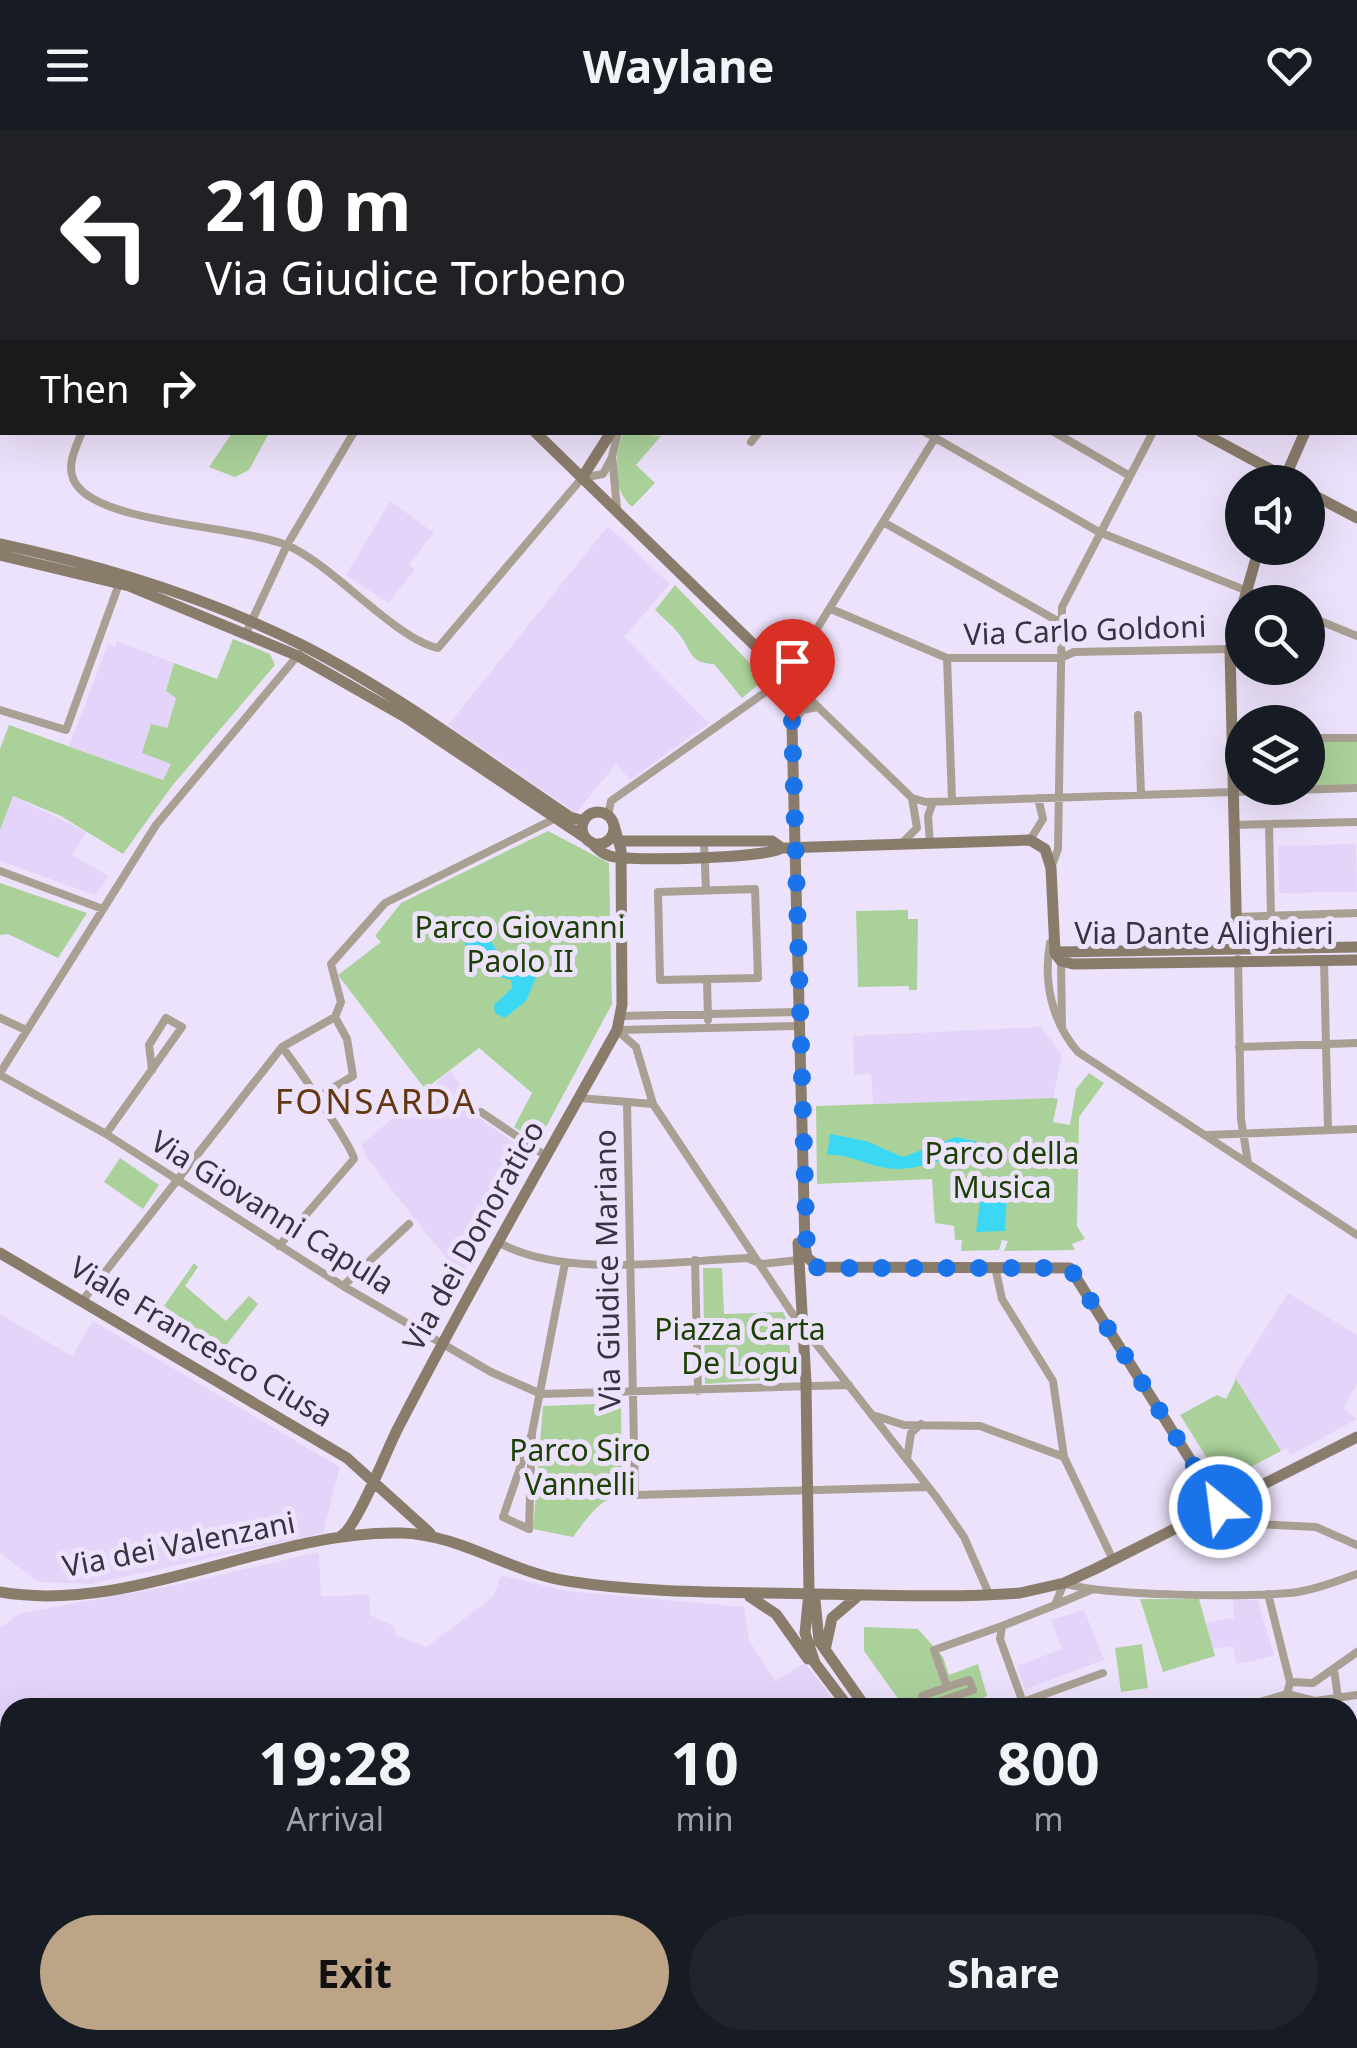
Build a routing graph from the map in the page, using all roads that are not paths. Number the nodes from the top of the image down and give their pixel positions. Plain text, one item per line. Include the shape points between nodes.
1 (81, 435) edge
2 (352, 435) edge
3 (538, 435) edge
4 (612, 435) edge
5 (614, 435) edge
6 (757, 435) edge
7 (931, 435) edge
8 (1059, 435) edge
9 (1151, 435) edge
10 (1205, 435) edge
11 (1304, 435) edge
12 (936, 438) junction
13 (751, 442) dead end
14 (612, 456) junction
15 (1259, 465) edge
16 (1293, 465) edge
17 (1130, 476) junction
18 (582, 478) junction
19 (1325, 501) edge
20 (618, 513) junction
21 (1357, 518) edge
22 (886, 524) junction
23 (1099, 532) junction
24 (0, 544) edge
25 (287, 545) junction
26 (0, 555) edge
27 (120, 583) junction
28 (1232, 585) edge
29 (831, 608) junction
30 (1061, 623) junction
31 (1325, 623) edge
32 (248, 626) junction
33 (1357, 636) edge
34 (1225, 649) edge
35 (301, 651) junction
36 (947, 658) junction
37 (1061, 658) junction
38 (787, 677) junction
39 (818, 707) junction
40 (0, 710) edge
41 (1138, 715) dead end
42 (792, 726) junction
43 (1325, 738) edge
44 (1357, 738) edge
45 (1325, 788) edge
46 (1357, 788) edge
47 (1225, 790) edge
48 (1140, 794) junction
49 (1058, 796) junction
50 (912, 798) junction
51 (1038, 798) junction
52 (952, 801) junction
53 (933, 802) junction
54 (1232, 805) edge
55 (554, 819) junction
56 (610, 820) junction
57 (584, 821) junction
58 (1357, 822) edge
59 (1233, 825) junction
60 (1269, 825) junction
61 (620, 840) junction
62 (1030, 840) junction
63 (589, 841) junction
64 (704, 842) junction
65 (930, 844) junction
66 (898, 845) junction
67 (782, 848) junction
68 (796, 848) junction
69 (705, 856) junction
70 (618, 857) junction
71 (1051, 868) junction
72 (0, 871) edge
73 (706, 890) junction
74 (104, 909) junction
75 (1357, 913) edge
76 (1271, 916) junction
77 (1236, 917) junction
78 (1357, 947) edge
79 (1056, 952) junction
80 (1238, 955) junction
81 (1324, 960) junction
82 (1357, 960) edge
83 (707, 979) junction
84 (798, 1012) junction
85 (708, 1014) junction
86 (746, 1014) junction
87 (621, 1016) junction
88 (335, 1017) junction
89 (0, 1018) edge
90 (798, 1026) junction
91 (708, 1028) junction
92 (746, 1028) junction
93 (1062, 1028) junction
94 (26, 1030) junction
95 (617, 1030) junction
96 (638, 1030) junction
97 (1357, 1043) edge
98 (1326, 1044) junction
99 (1239, 1046) junction
100 (282, 1047) junction
101 (636, 1047) junction
102 (152, 1070) junction
103 (0, 1074) edge
104 (326, 1092) dead end
105 (579, 1098) junction
106 (626, 1103) junction
107 (653, 1104) junction
108 (481, 1112) dead end
109 (1357, 1128) edge
110 (1328, 1129) junction
111 (1245, 1132) junction
112 (106, 1134) junction
113 (1205, 1136) junction
114 (546, 1156) junction
115 (1248, 1163) junction
116 (801, 1169) junction
117 (178, 1182) junction
118 (409, 1224) dead end
119 (1357, 1235) edge
120 (498, 1242) junction
121 (278, 1246) junction
122 (0, 1253) edge
123 (695, 1260) junction
124 (798, 1260) junction
125 (630, 1262) junction
126 (565, 1263) junction
127 (762, 1264) junction
128 (995, 1267) junction
129 (818, 1268) junction
130 (343, 1286) junction
131 (83, 1300) junction
132 (804, 1306) junction
133 (804, 1329) junction
134 (442, 1343) junction
135 (849, 1385) junction
136 (806, 1388) junction
137 (698, 1391) junction
138 (634, 1392) junction
139 (541, 1394) junction
140 (874, 1414) junction
141 (921, 1424) junction
142 (532, 1433) junction
143 (1060, 1434) junction
144 (1357, 1437) edge
145 (1038, 1444) junction
146 (1064, 1457) junction
147 (907, 1459) junction
148 (371, 1480) junction
149 (928, 1486) junction
150 (808, 1494) junction
151 (1219, 1504) junction
152 (366, 1534) joint
153 (433, 1535) junction
154 (324, 1542) junction
155 (1357, 1544) edge
156 (1113, 1560) junction
157 (1357, 1574) edge
158 (1064, 1583) junction
159 (1094, 1588) junction
160 (0, 1592) edge
161 (741, 1594) junction
162 (809, 1594) junction
163 (988, 1594) junction
164 (1268, 1594) junction
165 (859, 1595) junction
166 (1056, 1605) junction
167 (1002, 1626) junction
168 (825, 1650) junction
169 (1357, 1652) edge
170 (815, 1663) junction
171 (1334, 1669) junction
172 (1103, 1673) dead end
173 (1290, 1682) junction
174 (1309, 1684) junction
175 (947, 1688) junction
176 (1287, 1694) junction
177 (1348, 1696) edge
178 (841, 1698) edge
179 (859, 1698) edge
180 (923, 1698) edge
181 (950, 1698) edge
182 (1021, 1698) edge
183 (1041, 1698) edge
184 (1273, 1698) edge
185 (1302, 1698) edge
186 (1310, 1698) edge

1 - 25 street via 72,477 88,496
2 - 25 street
3 - 18 street
4 - 18 street
5 - 14 street
6 - 13 street
7 - 12 street
8 - 17 street
9 - 17 street
10 - 15 street
11 - 16 street
12 - 22 street
12 - 23 street
14 - 18 street via 603,474
14 - 20 street
17 - 23 street
18 - 20 street
18 - 25 street via 438,648
19 - 21 street
20 - 38 street
22 - 29 street
22 - 30 street
23 - 28 street
23 - 30 street via 1062,607
24 - 32 street via 144,581
25 - 32 street
26 - 27 street
27 - 32 street
27 - 40 street via 66,730
29 - 36 street, Via Carlo Goldoni
29 - 38 street
30 - 37 street
31 - 33 street
32 - 35 street
34 - 37 street, Via Carlo Goldoni via 1078,652
35 - 55 street
35 - 57 street via 389,694
35 - 74 street via 156,825
36 - 37 street, Via Carlo Goldoni
36 - 52 street
37 - 49 street
38 - 39 street
38 - 42 street
38 - 56 street via 612,801
39 - 42 street via 802,710
39 - 50 street
41 - 48 street
42 - 68 street
43 - 44 street
45 - 46 street
47 - 48 street
48 - 49 street
49 - 51 street
49 - 71 street via 1058,849
50 - 53 street
50 - 66 street via 917,828
51 - 52 street
51 - 62 street via 1043,819
52 - 53 street
53 - 65 street
54 - 59 street
55 - 63 street
55 - 88 street via 385,903 331,964 341,1002
56 - 57 street via 594,813
56 - 61 street
56 - 63 street via 609,840
57 - 63 street
58 - 60 street
59 - 60 street
59 - 77 street
60 - 76 street
61 - 64 street
61 - 70 street, Via dei Donoratico
62 - 65 street
62 - 71 street via 1045,849
63 - 70 street
64 - 67 street via 772,840
64 - 69 street
65 - 66 street
66 - 68 street
67 - 68 street
67 - 69 street via 772,856
68 - 84 street
69 - 70 street
69 - 73 street
70 - 87 street, Via dei Donoratico
71 - 79 street
72 - 74 street
73 - 83 street via 658,892 660,980
73 - 83 street via 755,888 758,978
74 - 94 street
75 - 76 street
76 - 77 street
77 - 80 street
78 - 80 street, Via Dante Alighieri
79 - 80 street, Via Dante Alighieri
79 - 93 street
79 - 93 street via 1049,990
80 - 81 street, Via Dante Alighieri
80 - 99 street
81 - 82 street, Via Dante Alighieri
81 - 98 street
83 - 85 street
84 - 86 street
84 - 90 street
85 - 86 street
85 - 87 street
85 - 91 street
86 - 92 street
87 - 95 street, Via dei Donoratico
88 - 100 street
88 - 104 street via 347,1038 353,1076
89 - 94 street
90 - 92 street
90 - 116 street
91 - 92 street
91 - 96 street
93 - 113 street via 1070,1042 1139,1095
94 - 103 street
95 - 96 street
95 - 101 street
95 - 105 street, Via dei Donoratico
96 - 101 street
97 - 98 street
98 - 99 street
98 - 110 street
99 - 111 street
100 - 117 street
100 - 121 street via 354,1159
101 - 107 street
102 - 102 street via 182,1028 166,1018 149,1045
102 - 112 street
103 - 112 street, Via Giovanni Capula
105 - 106 street
105 - 114 street, Via dei Donoratico
106 - 107 street
106 - 125 street, Via Giudice Mariano
107 - 127 street
108 - 114 street
109 - 110 street
110 - 111 street
111 - 113 street
111 - 115 street
112 - 117 street, Via Giovanni Capula
113 - 115 street
114 - 120 street, Via dei Donoratico
115 - 119 street
116 - 124 street
116 - 129 street via 806,1253
117 - 121 street, Via Giovanni Capula
117 - 131 street
118 - 130 street
120 - 126 street
120 - 134 street, Via dei Donoratico
121 - 130 street, Via Giovanni Capula
122 - 131 street, Viale Francesco Ciusa
123 - 125 street
123 - 127 street via 746,1258
123 - 137 street
124 - 127 street
124 - 132 street
125 - 126 street
125 - 138 street, Via Giudice Mariano
126 - 139 street
127 - 133 street
128 - 129 street
128 - 143 street via 1002,1299 1053,1380
128 - 151 street via 1070,1268
129 - 132 street via 808,1276
130 - 134 street, Via Giovanni Capula
131 - 148 street, Viale Francesco Ciusa via 346,1458
132 - 133 street
133 - 135 street
133 - 136 street
134 - 139 street, Via Giovanni Capula
134 - 148 street, Via dei Donoratico
135 - 136 street
135 - 140 street
136 - 137 street
136 - 150 street
137 - 138 street
138 - 139 street
138 - 150 street, Via Giudice Mariano via 635,1495
139 - 142 street
140 - 141 street
140 - 147 street
141 - 145 street via 980,1426
141 - 147 street via 911,1433
142 - 142 street via 503,1518 529,1529 535,1437
143 - 145 street
143 - 146 street
144 - 151 street, Viale Francesco Ciusa
145 - 146 street
146 - 156 street
147 - 149 street
148 - 153 street, Viale Francesco Ciusa
148 - 154 street via 348,1531
149 - 150 street
149 - 163 street via 964,1537
150 - 162 street
151 - 155 street via 1236,1522 1316,1526
151 - 156 street, Viale Francesco Ciusa
152 - 153 street, Viale Francesco Ciusa
152 - 154 street, Via dei Valenzani
153 - 161 street, Viale Francesco Ciusa via 555,1578
154 - 160 street, Via dei Valenzani via 96,1591 34,1597
156 - 158 street, Viale Francesco Ciusa
157 - 164 street via 1305,1591
158 - 159 street
158 - 163 street, Viale Francesco Ciusa
158 - 166 street
159 - 164 street
159 - 166 street
161 - 162 street, Viale Francesco Ciusa
161 - 170 street via 776,1614
162 - 165 street, Viale Francesco Ciusa
162 - 168 street
162 - 170 street via 806,1633
163 - 165 street, Viale Francesco Ciusa
164 - 173 street
165 - 168 street via 832,1618
166 - 167 street
167 - 175 street via 934,1650
167 - 182 street via 1000,1639
168 - 179 street
169 - 171 street
170 - 178 street
171 - 174 street
171 - 177 street
172 - 183 street
173 - 174 street
173 - 176 street
174 - 186 street
175 - 180 street
175 - 181 street via 969,1680 973,1690
176 - 184 street
176 - 185 street

